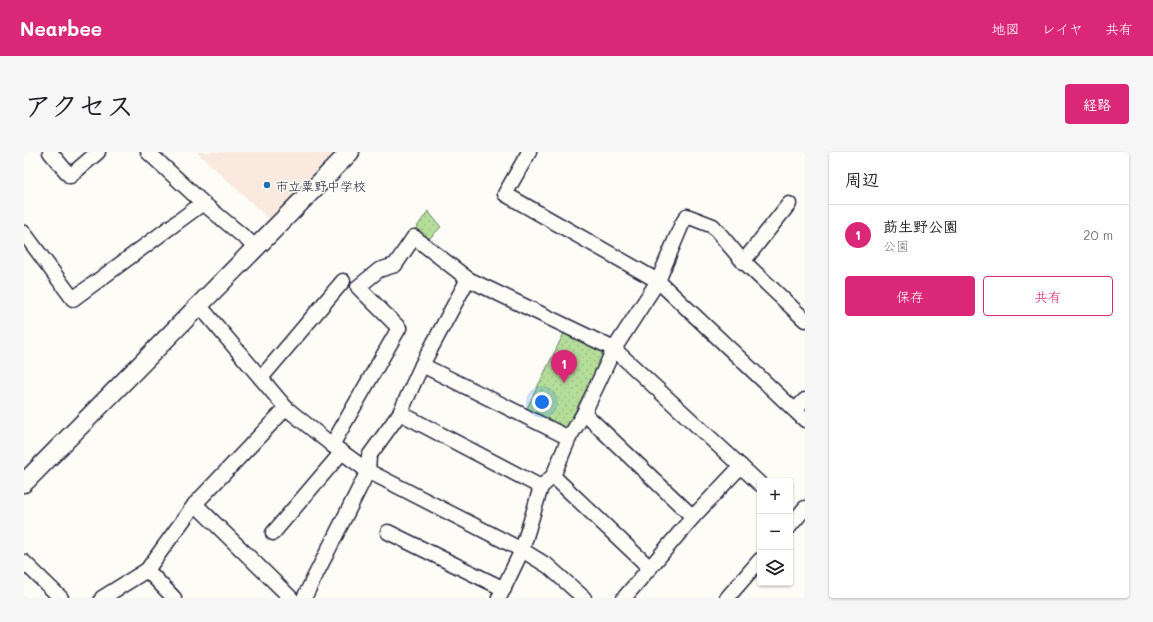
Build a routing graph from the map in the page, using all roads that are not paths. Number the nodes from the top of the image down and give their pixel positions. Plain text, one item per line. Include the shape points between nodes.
1 (50, 152) edge
2 (98, 152) edge
3 (148, 152) edge
4 (350, 152) edge
5 (528, 152) edge
6 (203, 203) junction
7 (789, 204) dead end
8 (24, 233) edge
9 (256, 246) junction
10 (743, 262) junction
11 (468, 279) junction
12 (344, 281) dead end
13 (658, 281) junction
14 (199, 306) junction
15 (805, 320) edge
16 (614, 349) junction
17 (422, 365) junction
18 (261, 378) junction
19 (805, 400) edge
20 (286, 408) junction
21 (795, 410) junction
22 (400, 413) junction
23 (584, 413) junction
24 (805, 420) edge
25 (569, 438) junction
26 (337, 448) junction
27 (741, 466) junction
28 (368, 471) junction
29 (553, 476) junction
30 (757, 481) edge
31 (24, 483) edge
32 (541, 487) junction
33 (195, 504) junction
34 (693, 517) junction
35 (388, 532) dead end
36 (273, 533) dead end
37 (522, 550) junction
38 (24, 562) edge
39 (757, 563) edge
40 (650, 568) junction
41 (147, 570) junction
42 (501, 593) edge
43 (61, 598) edge
44 (102, 598) edge
45 (174, 598) edge
46 (291, 598) edge
47 (304, 598) edge
48 (584, 598) edge
49 (624, 598) edge
50 (727, 598) edge

1 - 2 street via 70,176
3 - 6 street
4 - 9 street
5 - 13 street via 505,194
6 - 8 street via 73,299
6 - 9 street
7 - 10 street
9 - 14 street
10 - 13 street via 713,226 687,216
10 - 15 street
11 - 16 street
11 - 17 street
11 - 26 street via 414,238 395,265 379,270 358,287 399,328
12 - 18 street
13 - 16 street
13 - 21 street
14 - 18 street
14 - 31 street
16 - 23 street
16 - 27 street
17 - 22 street
17 - 25 street
18 - 20 street
19 - 21 street
20 - 26 street
20 - 33 street
21 - 24 street
22 - 28 street via 369,456
22 - 32 street
23 - 25 street
23 - 34 street
25 - 29 street
26 - 28 street
26 - 36 street
27 - 30 street
27 - 34 street
28 - 37 street
28 - 47 street
29 - 32 street
29 - 40 street
32 - 37 street
33 - 41 street
33 - 46 street
34 - 40 street
35 - 42 street
37 - 42 street
37 - 48 street via 548,566
38 - 43 street
39 - 50 street
40 - 49 street
41 - 44 street
41 - 45 street

